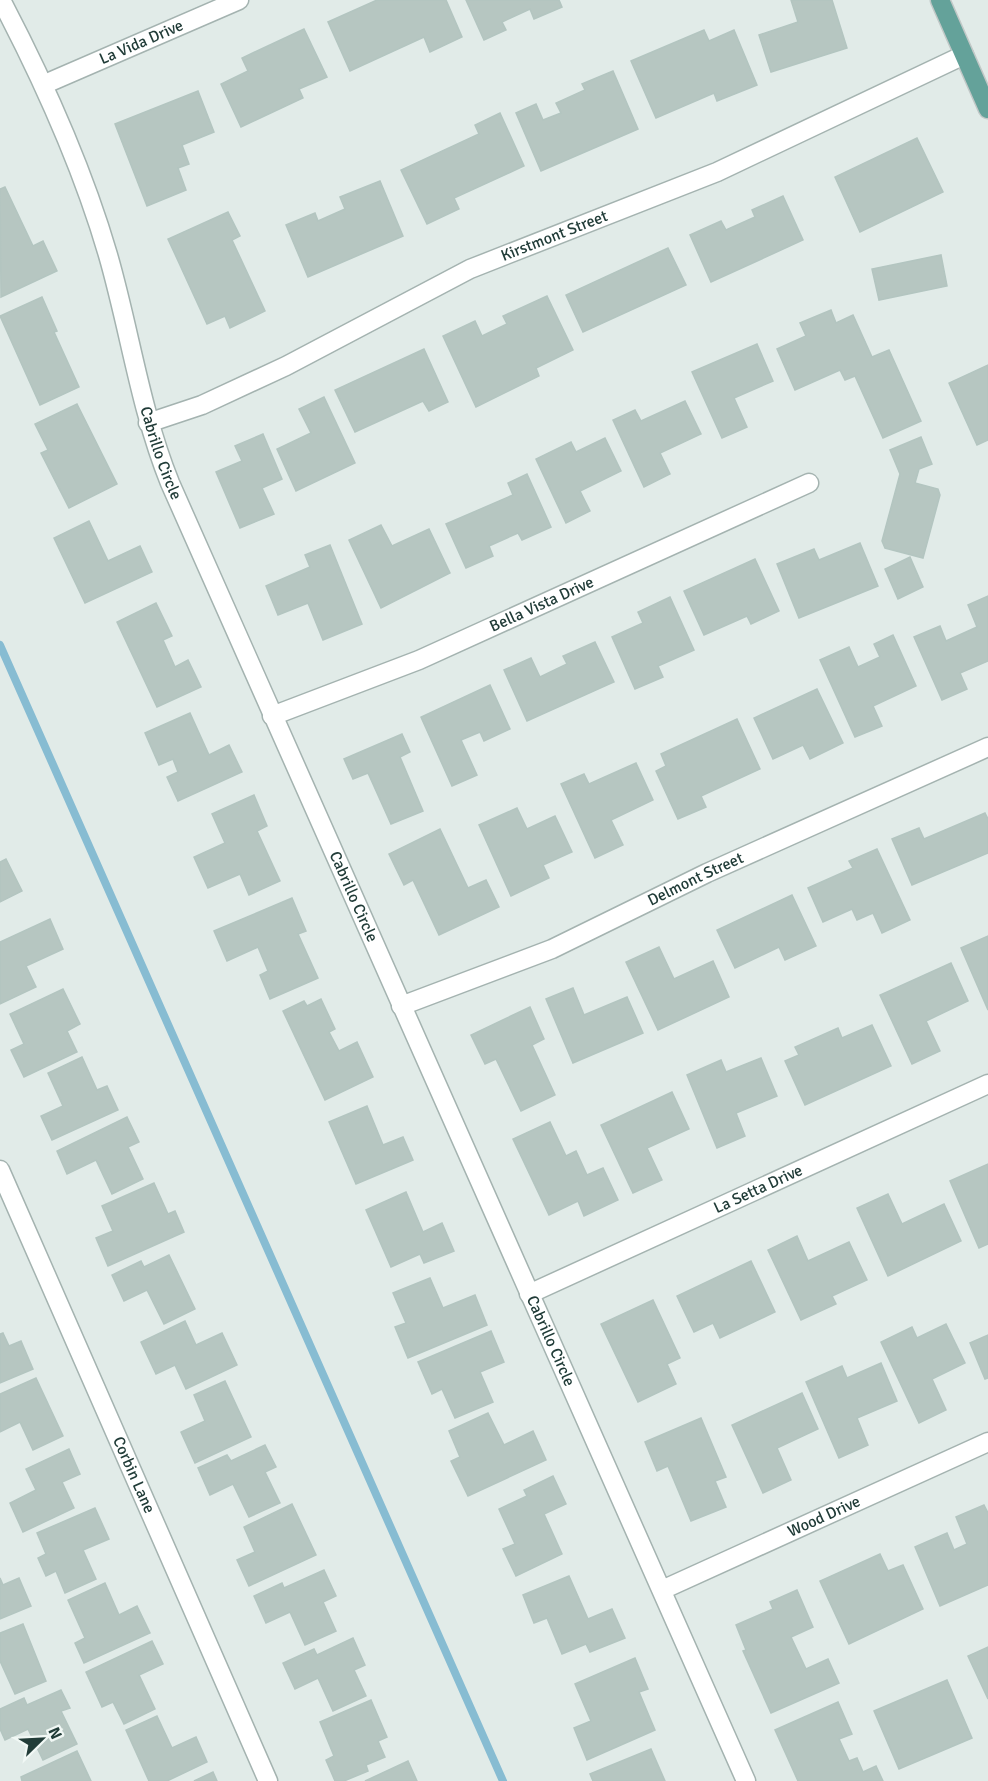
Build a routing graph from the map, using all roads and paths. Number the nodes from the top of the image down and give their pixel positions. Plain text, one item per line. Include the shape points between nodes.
1 (1, 0) edge
2 (239, 0) edge
3 (940, 0) edge
4 (964, 55) junction
5 (45, 84) junction
6 (988, 109) edge
7 (148, 423) junction
8 (809, 483) dead end
9 (272, 716) junction
10 (988, 747) edge
11 (401, 1006) junction
12 (988, 1084) edge
13 (0, 1170) edge
14 (530, 1294) junction
15 (988, 1442) edge
16 (662, 1590) junction
17 (268, 1781) edge
18 (746, 1781) edge

1 - 5 street, Cabrillo Circle
2 - 5 street, La Vida Drive
3 - 4 main road
4 - 6 main road
4 - 7 street, Kirstmont Street via 717,172 470,268 286,366 202,405
5 - 7 street, Cabrillo Circle via 107,255
7 - 9 street, Cabrillo Circle via 170,483
8 - 9 street, Bella Vista Drive via 419,660
9 - 11 street, Cabrillo Circle
10 - 11 street, Delmont Street via 707,873 552,949
11 - 14 street, Cabrillo Circle
12 - 14 street, La Setta Drive
13 - 17 street, Corbin Lane
14 - 16 street, Cabrillo Circle
15 - 16 street, Wood Drive
16 - 18 street, Cabrillo Circle

